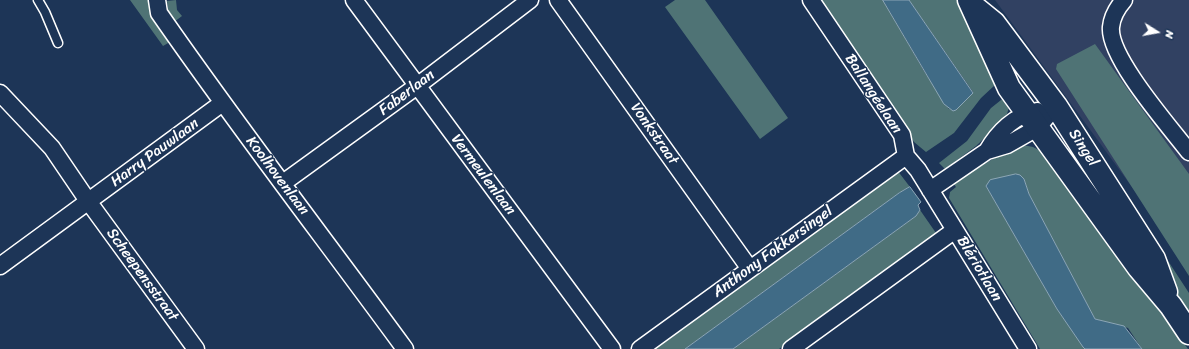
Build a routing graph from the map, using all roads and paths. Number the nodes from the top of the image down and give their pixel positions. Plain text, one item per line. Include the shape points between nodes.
1 (38, 0) edge
2 (157, 0) edge
3 (354, 0) edge
4 (530, 0) edge
5 (558, 0) edge
6 (812, 0) edge
7 (1124, 0) edge
8 (970, 2) edge
9 (58, 43) dead end
10 (417, 86) junction
11 (0, 93) edge
12 (222, 104) junction
13 (1056, 106) junction
14 (1031, 121) junction
15 (1189, 152) edge
16 (906, 156) junction
17 (283, 183) junction
18 (930, 190) junction
19 (88, 201) junction
20 (955, 230) junction
21 (0, 266) edge
22 (750, 269) junction
23 (1171, 306) junction
24 (1189, 333) edge
25 (808, 344) edge
26 (196, 349) edge
27 (405, 349) edge
28 (612, 349) edge
29 (640, 349) edge
30 (791, 349) edge
31 (1028, 349) edge

1 - 9 lane
2 - 12 street, Koolhovenlaan via 159,13
3 - 10 street, Vermeulenlaan
4 - 10 street, Faberlaan
5 - 22 street, Vonkstraat
6 - 16 street, Ballangéelaan via 902,135
7 - 15 street via 1115,12 1111,28 1115,49
8 - 13 main road, Singel via 994,23
8 - 14 main road, Singel via 1009,88
10 - 17 street, Faberlaan
10 - 28 street, Vermeulenlaan
11 - 19 street via 52,148
12 - 17 street, Koolhovenlaan
12 - 19 street, Harry Pauwlaan
13 - 14 street
13 - 23 main road, Singel via 1154,259
14 - 18 street via 995,137 987,151
14 - 23 main road, Singel via 1139,268
16 - 18 street, Ballangéelaan
16 - 22 street, Anthony Fokkersingel
17 - 27 street, Koolhovenlaan
18 - 20 street, Blériotlaan
19 - 21 street, Harry Pauwlaan
19 - 26 street, Scheepensstraat
20 - 25 street
20 - 31 street, Blériotlaan
22 - 29 street, Anthony Fokkersingel
23 - 24 main road, Singel
25 - 30 street

